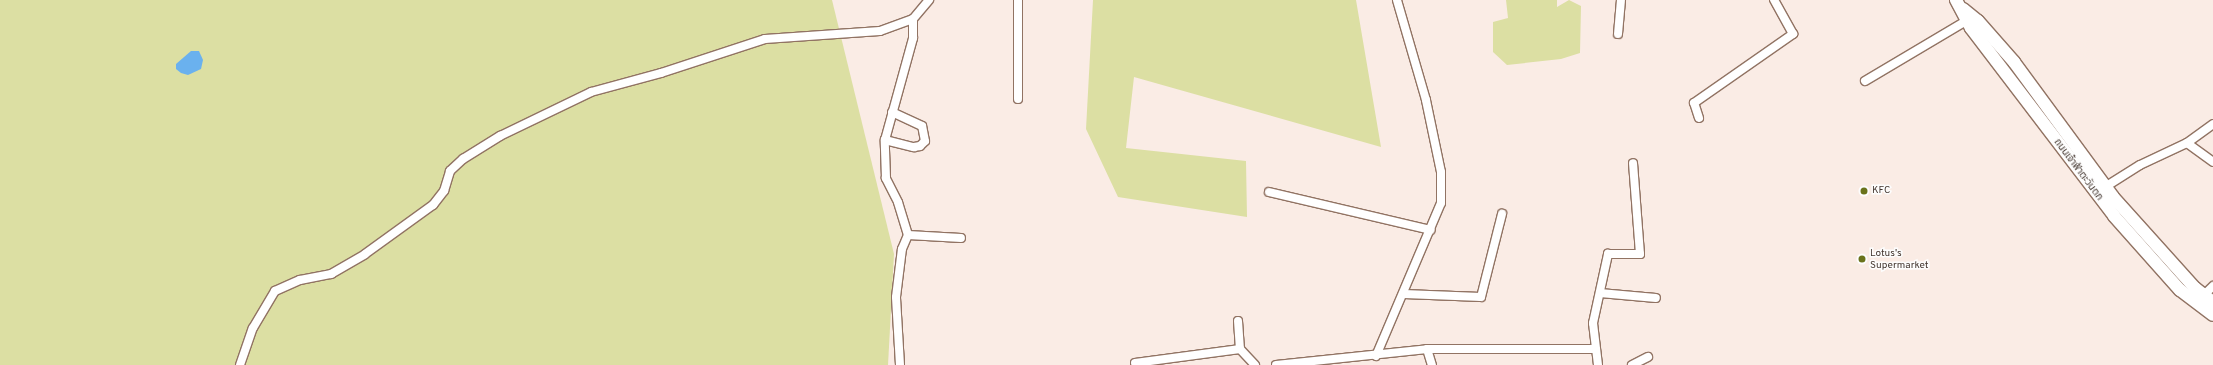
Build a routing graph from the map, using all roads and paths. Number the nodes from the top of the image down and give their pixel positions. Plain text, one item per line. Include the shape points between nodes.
1 (929, 0) edge
2 (1018, 0) edge
3 (1397, 0) edge
4 (1620, 0) edge
5 (1774, 0) edge
6 (1959, 4) edge
7 (913, 19) junction
8 (1966, 21) junction
9 (1618, 34) dead end
10 (1865, 81) dead end
11 (1018, 99) dead end
12 (892, 112) junction
13 (1699, 118) dead end
14 (2213, 124) edge
15 (885, 140) junction
16 (2187, 143) junction
17 (2213, 162) edge
18 (1633, 163) dead end
19 (2105, 187) junction
20 (1269, 192) dead end
21 (1502, 214) dead end
22 (1431, 230) junction
23 (908, 235) junction
24 (961, 238) dead end
25 (2213, 286) edge
26 (1600, 293) junction
27 (1404, 294) junction
28 (1656, 298) dead end
29 (2208, 298) edge
30 (2213, 315) edge
31 (1238, 321) dead end
32 (1240, 349) junction
33 (1428, 349) junction
34 (1595, 349) junction
35 (1376, 356) junction
36 (1648, 357) dead end
37 (1135, 364) dead end
38 (240, 365) edge
39 (900, 365) edge
40 (1255, 365) edge
41 (1276, 365) edge
42 (1432, 365) edge
43 (1598, 365) edge
44 (1632, 365) edge

1 - 7 street
2 - 11 street
3 - 22 street via 1426,100 1441,172 1442,203
4 - 9 street
5 - 13 street via 1793,34 1694,103
6 - 8 main road, ถนนเจ้าฟ้าตะวันตก
6 - 19 main road, ถนนเจ้าฟ้าตะวันตก via 1978,21 2014,62
7 - 12 street via 913,38
7 - 38 street via 880,30 765,39 661,73 591,92 500,136 463,159 450,171 444,191 433,205 365,254 331,274 300,280 275,291 253,328
8 - 10 street
8 - 30 main road, ถนนเจ้าฟ้าตะวันตก via 2114,216 2180,290
12 - 15 street
12 - 15 street via 922,126 924,141 920,146 914,147
14 - 16 street
15 - 23 street via 886,178 898,202
16 - 17 street
16 - 19 street via 2140,165
18 - 26 street via 1640,254 1608,254
19 - 29 main road, ถนนเจ้าฟ้าตะวันตก
20 - 22 street
21 - 27 street via 1482,297
22 - 27 street
23 - 24 street
23 - 39 street via 902,249 896,297
25 - 29 street
26 - 28 street
26 - 34 street via 1593,323
27 - 35 street
31 - 32 street
32 - 37 street
32 - 40 street
33 - 34 street
33 - 35 street
33 - 42 street
34 - 43 street
35 - 41 street
36 - 44 street

